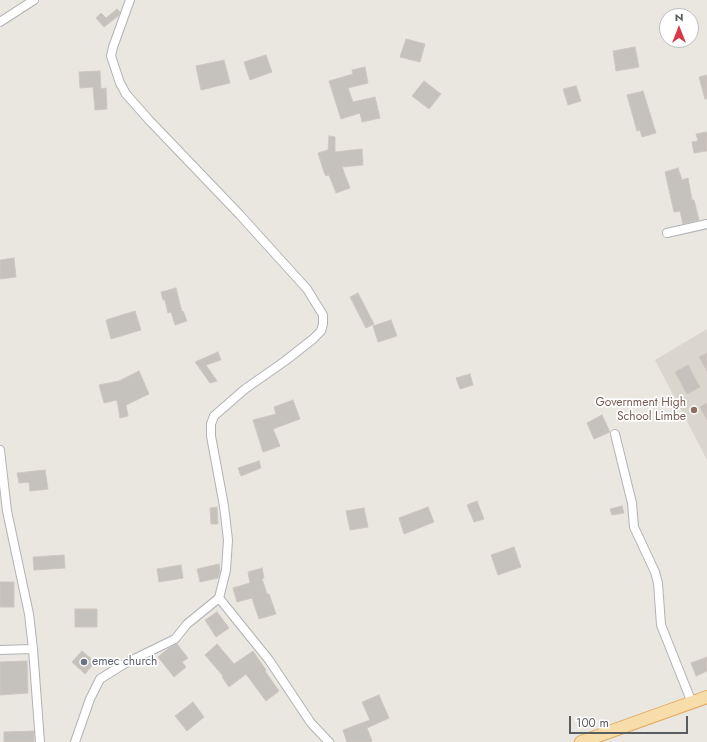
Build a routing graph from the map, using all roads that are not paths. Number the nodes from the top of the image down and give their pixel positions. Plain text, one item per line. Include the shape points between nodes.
1 (34, 0) edge
2 (130, 0) edge
3 (0, 22) edge
4 (707, 224) edge
5 (667, 233) dead end
6 (615, 434) dead end
7 (0, 450) edge
8 (219, 598) junction
9 (33, 649) junction
10 (0, 650) edge
11 (707, 697) edge
12 (692, 703) junction
13 (40, 742) edge
14 (74, 742) edge
15 (329, 742) edge
16 (581, 742) edge

1 - 3 street
2 - 8 street via 111,56 126,94 307,289 323,315 321,331 313,339 245,389 214,416 211,424 228,540 226,570
4 - 5 street
6 - 12 street via 632,503 634,527 658,583 661,625
7 - 9 street via 8,512 29,614
8 - 14 street via 187,624 175,639 100,679
8 - 15 street via 269,660 311,723
9 - 10 street
9 - 13 street
11 - 12 main road
12 - 16 main road

